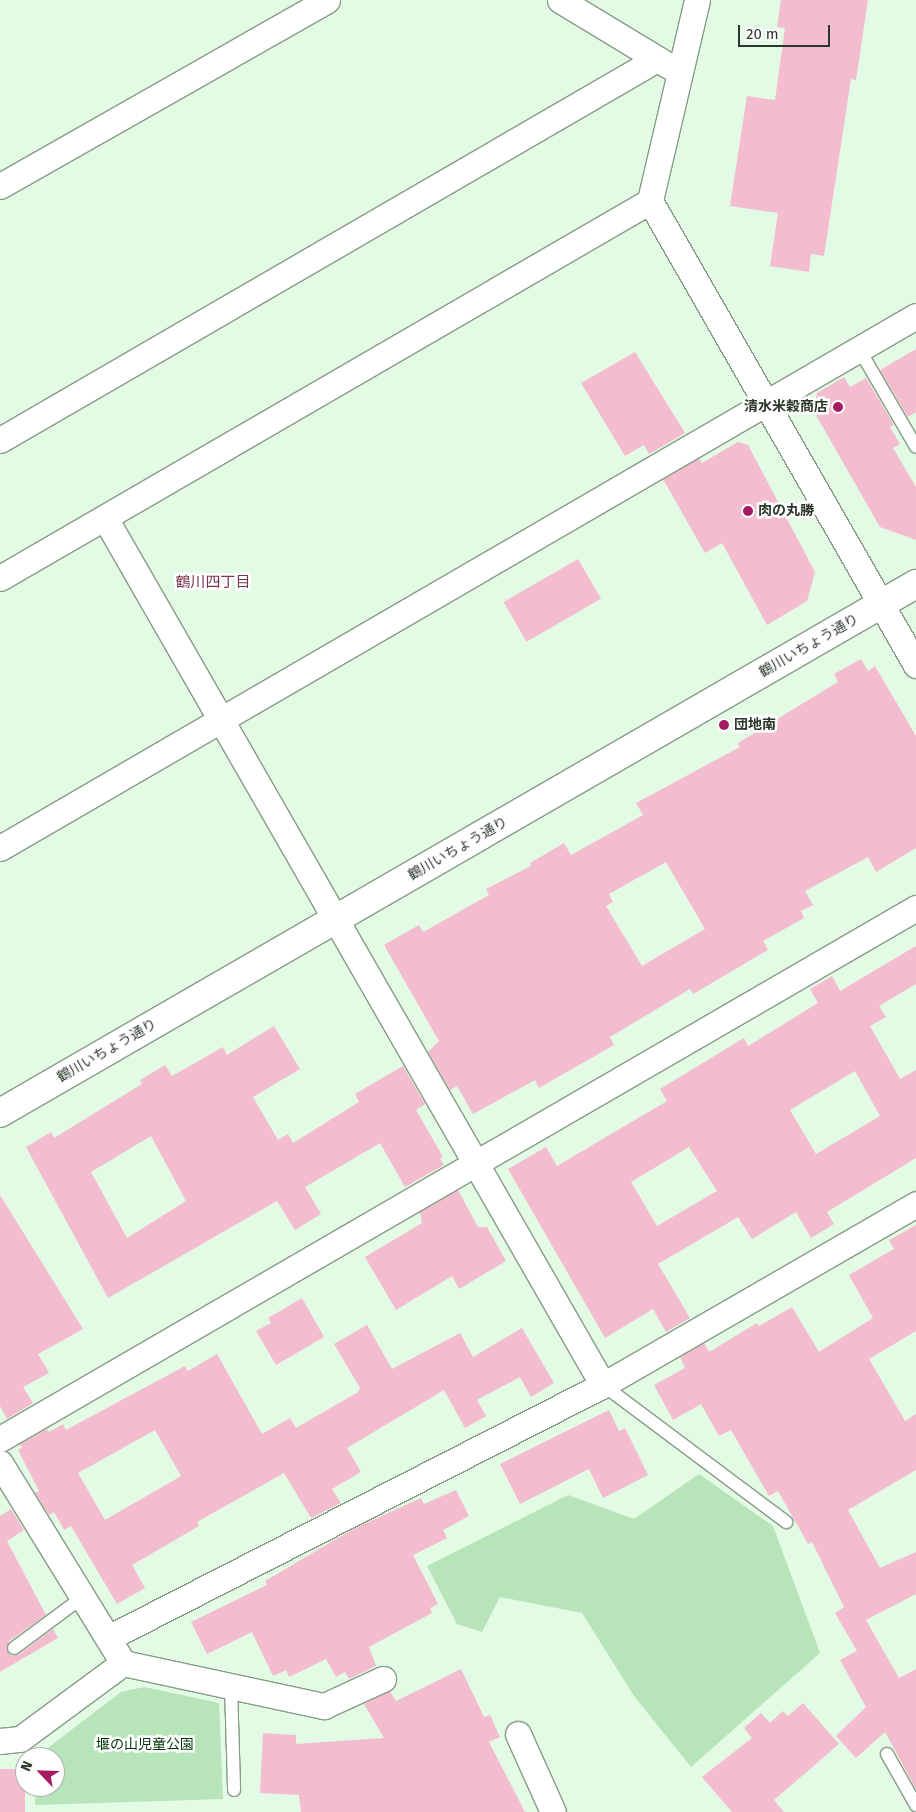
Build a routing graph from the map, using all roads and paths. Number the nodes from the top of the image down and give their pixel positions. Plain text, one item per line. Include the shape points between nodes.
1 (327, 0) edge
2 (560, 0) edge
3 (697, 0) edge
4 (657, 59) junction
5 (680, 73) junction
6 (0, 186) edge
7 (650, 202) junction
8 (916, 316) edge
9 (859, 349) junction
10 (766, 403) junction
11 (0, 440) edge
12 (916, 447) edge
13 (105, 518) junction
14 (0, 578) edge
15 (916, 584) edge
16 (881, 604) junction
17 (916, 665) edge
18 (221, 720) junction
19 (0, 848) edge
20 (916, 908) edge
21 (336, 919) junction
22 (0, 1113) edge
23 (475, 1162) junction
24 (916, 1204) edge
25 (603, 1385) junction
26 (0, 1439) edge
27 (0, 1463) edge
28 (786, 1522) dead end
29 (83, 1597) junction
30 (108, 1638) junction
31 (14, 1648) dead end
32 (123, 1663) junction
33 (383, 1679) dead end
34 (232, 1686) junction
35 (518, 1734) dead end
36 (0, 1741) edge
37 (887, 1754) dead end
38 (234, 1790) dead end
39 (916, 1805) edge
40 (553, 1812) edge

1 - 6 street
2 - 4 street
3 - 5 street
4 - 5 street
4 - 11 street
5 - 7 street
7 - 10 street
7 - 13 street
8 - 9 street
9 - 10 street
9 - 12 lane
10 - 16 street
10 - 18 street
13 - 14 street
13 - 18 street
15 - 16 street, 鶴川いちょう通り
16 - 17 street
16 - 21 street, 鶴川いちょう通り
18 - 19 street
18 - 21 street
20 - 23 street
21 - 22 street, 鶴川いちょう通り
21 - 23 street
23 - 25 street
23 - 26 street
24 - 25 street
25 - 28 lane
25 - 30 street
27 - 29 street
29 - 30 street
29 - 31 lane
30 - 32 street
32 - 34 street
32 - 36 street via 20,1738
33 - 34 street via 324,1706
34 - 38 lane
35 - 40 street
37 - 39 lane

